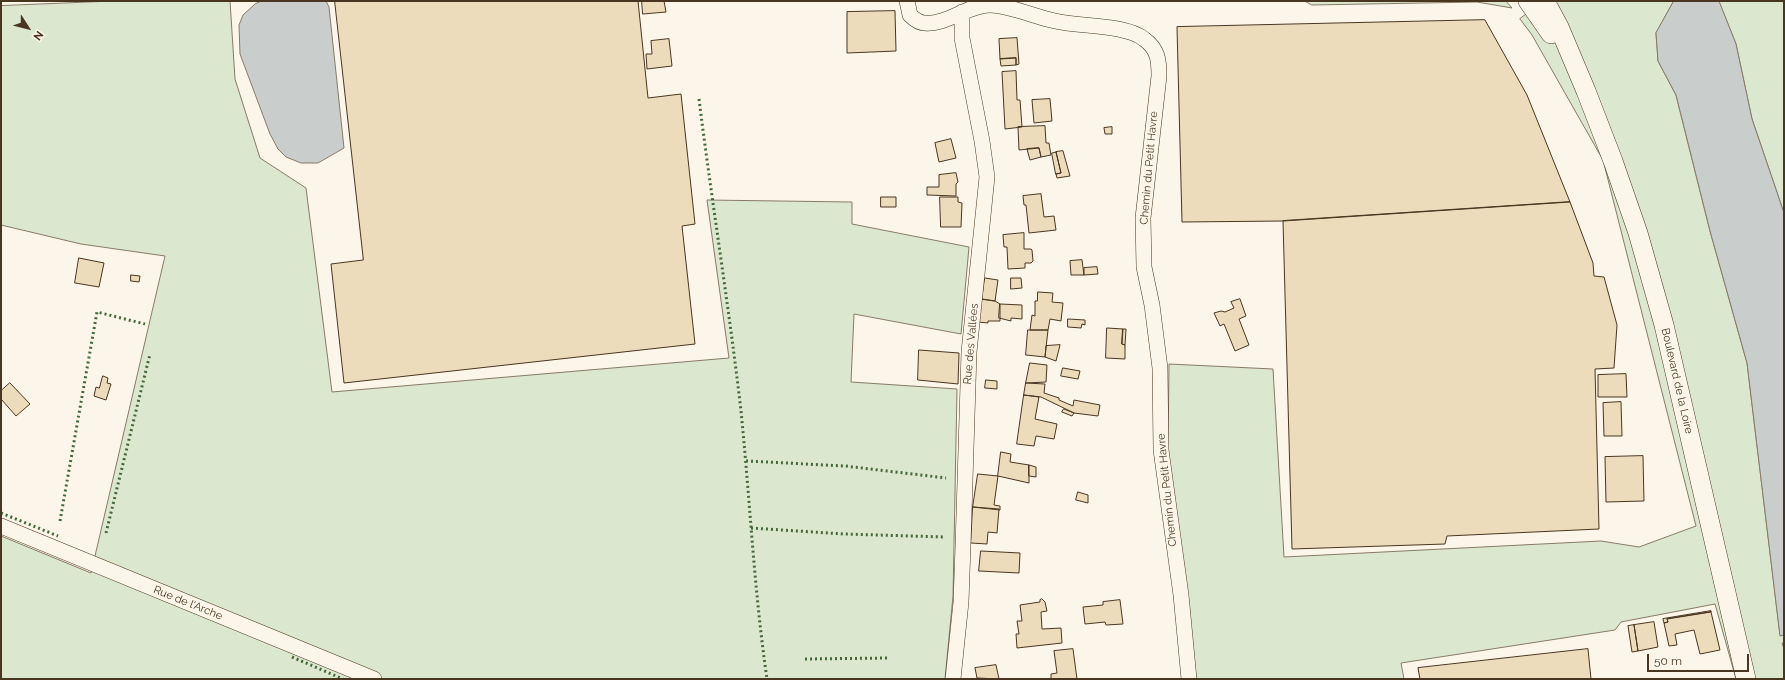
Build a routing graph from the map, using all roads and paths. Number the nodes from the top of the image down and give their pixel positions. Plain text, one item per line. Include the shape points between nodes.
1 (907, 1) edge
2 (1528, 1) edge
3 (1545, 1) edge
4 (962, 12) junction
5 (1586, 91) junction
6 (1, 526) edge
7 (374, 679) edge
8 (953, 679) edge
9 (1188, 679) edge
10 (1746, 679) edge

1 - 4 street, Chemin du Petit Havre via 910,15 925,24
2 - 5 main road, Boulevard de la Loire via 1546,25
3 - 5 main road, Boulevard de la Loire
4 - 8 street, Rue des Vallées via 962,38 987,177 969,352 961,602
4 - 9 street, Chemin du Petit Havre via 979,5 992,5 1056,21 1122,30 1139,35 1156,51 1159,61 1143,218 1144,267 1160,368 1160,450 1181,595
5 - 10 main road, Boulevard de la Loire via 1638,233 1664,325
6 - 7 street, Rue de l'Arche

